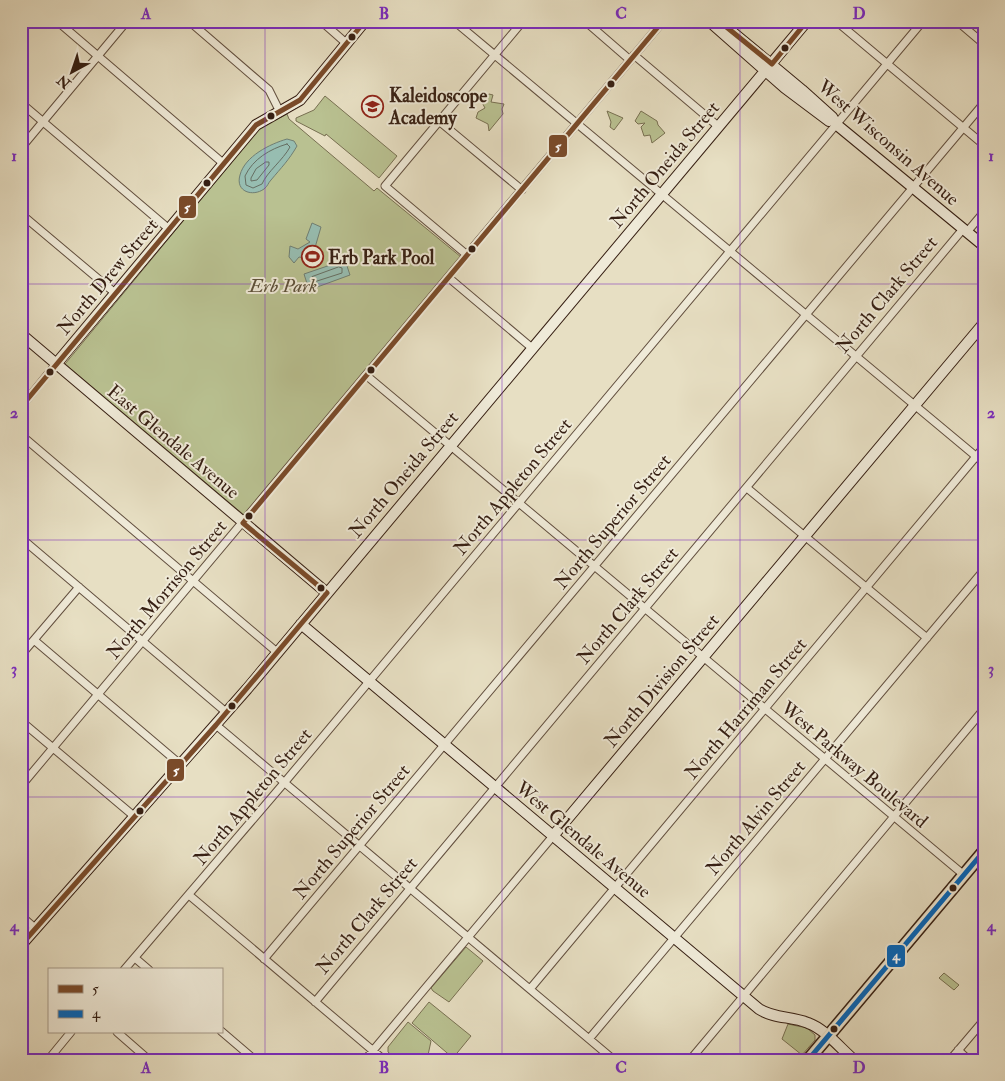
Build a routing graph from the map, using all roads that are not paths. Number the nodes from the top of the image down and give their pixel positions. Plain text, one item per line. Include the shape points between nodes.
1 (57, 21) edge
2 (127, 21) edge
3 (189, 21) edge
4 (320, 21) edge
5 (365, 21) edge
6 (454, 21) edge
7 (524, 21) edge
8 (585, 21) edge
9 (663, 21) edge
10 (709, 21) edge
11 (719, 21) edge
12 (807, 21) edge
13 (836, 21) edge
14 (923, 21) edge
15 (957, 21) edge
16 (346, 43) junction
17 (984, 44) edge
18 (494, 55) junction
19 (98, 56) junction
20 (632, 58) junction
21 (887, 64) junction
22 (769, 68) junction
23 (21, 103) edge
24 (984, 103) edge
25 (280, 112) junction
26 (439, 121) junction
27 (43, 122) junction
28 (577, 124) junction
29 (837, 125) junction
30 (719, 127) junction
31 (963, 127) junction
32 (984, 145) edge
33 (21, 148) edge
34 (224, 164) junction
35 (913, 188) junction
36 (522, 190) junction
37 (660, 195) junction
38 (984, 212) edge
39 (21, 214) edge
40 (169, 229) junction
41 (965, 231) junction
42 (984, 246) edge
43 (730, 252) junction
44 (467, 256) junction
45 (449, 278) junction
46 (115, 293) junction
47 (805, 315) junction
48 (984, 323) edge
49 (21, 334) edge
50 (532, 348) junction
51 (855, 356) junction
52 (56, 364) junction
53 (367, 376) junction
54 (915, 406) junction
55 (21, 407) edge
56 (21, 435) edge
57 (450, 445) junction
58 (984, 447) edge
59 (976, 456) junction
60 (984, 463) edge
61 (747, 488) junction
62 (519, 503) junction
63 (243, 523) junction
64 (805, 536) junction
65 (21, 538) edge
66 (594, 567) junction
67 (984, 570) edge
68 (194, 581) junction
69 (79, 587) junction
70 (867, 588) junction
71 (327, 593) junction
72 (645, 609) junction
73 (301, 624) junction
74 (927, 638) junction
75 (34, 640) junction
76 (143, 642) junction
77 (278, 653) junction
78 (21, 656) edge
79 (703, 658) junction
80 (369, 681) junction
81 (98, 695) junction
82 (984, 708) edge
83 (764, 709) junction
84 (227, 713) junction
85 (21, 721) edge
86 (216, 725) junction
87 (445, 744) junction
88 (54, 748) junction
89 (825, 759) junction
90 (181, 765) junction
91 (284, 783) junction
92 (21, 786) edge
93 (496, 787) junction
94 (135, 817) junction
95 (894, 817) junction
96 (553, 836) junction
97 (360, 846) junction
98 (982, 857) edge
99 (964, 875) junction
100 (410, 888) junction
101 (616, 889) junction
102 (189, 895) junction
103 (21, 916) edge
104 (36, 929) junction
105 (468, 937) junction
106 (675, 938) junction
107 (21, 945) edge
108 (135, 958) junction
109 (264, 959) junction
110 (126, 968) edge
111 (147, 968) edge
112 (530, 989) junction
113 (743, 996) junction
114 (315, 1002) junction
115 (984, 1020) edge
116 (222, 1032) edge
117 (69, 1034) edge
118 (119, 1034) edge
119 (828, 1036) junction
120 (589, 1039) junction
121 (958, 1050) junction
122 (373, 1051) junction
123 (48, 1060) edge
124 (149, 1060) edge
125 (255, 1060) edge
126 (365, 1060) edge
127 (384, 1060) edge
128 (614, 1060) edge
129 (690, 1060) edge
130 (808, 1060) edge
131 (854, 1060) edge
132 (950, 1060) edge
133 (969, 1060) edge

1 - 19 street
2 - 19 street
3 - 25 street via 269,90
4 - 16 street
5 - 16 street, North Drew Street
6 - 18 street
7 - 18 street
8 - 20 street
9 - 20 street, North Morrison Street
10 - 22 street
11 - 22 street
12 - 22 street, North Oneida Street
13 - 21 street
14 - 21 street, North Appleton Street
15 - 17 street
16 - 25 street, North Drew Street via 300,100
18 - 26 street
18 - 28 street
19 - 27 street
19 - 34 street
20 - 28 street, North Morrison Street
20 - 30 street
21 - 29 street, North Appleton Street
21 - 31 street
22 - 29 street, West Wisconsin Avenue via 812,98
22 - 30 street, North Oneida Street
23 - 27 street
24 - 31 street, North Superior Street
25 - 34 street, North Drew Street via 256,125
26 - 36 street
26 - 44 street via 385,186
27 - 33 street
27 - 40 street
28 - 36 street, North Morrison Street
28 - 37 street
29 - 35 street, West Wisconsin Avenue
29 - 43 street, North Appleton Street
30 - 37 street, North Oneida Street
31 - 32 street
31 - 35 street, North Superior Street
34 - 40 street, North Drew Street
35 - 41 street, West Wisconsin Avenue
35 - 47 street, North Superior Street
36 - 44 street, North Morrison Street
37 - 43 street
37 - 50 street, North Oneida Street
38 - 41 street, North Clark Street
39 - 46 street
40 - 46 street, North Drew Street
41 - 42 street, West Wisconsin Avenue
41 - 51 street, North Clark Street
43 - 47 street
43 - 62 street, North Appleton Street
44 - 45 street, North Morrison Street
45 - 50 street
45 - 53 street, North Morrison Street
46 - 52 street, North Drew Street
47 - 51 street
47 - 66 street, North Superior Street
48 - 54 street, North Division Street
49 - 52 street, East Glendale Avenue
50 - 57 street, North Oneida Street
51 - 54 street
51 - 61 street, North Clark Street
52 - 55 street, North Drew Street
52 - 63 street, East Glendale Avenue
53 - 57 street, West Parkway Boulevard
53 - 63 street, North Morrison Street
54 - 59 street
54 - 64 street, North Division Street
56 - 68 street
57 - 62 street, West Parkway Boulevard
57 - 71 street, North Oneida Street
58 - 59 street, North Harriman Street
59 - 60 street
59 - 70 street, North Harriman Street
61 - 64 street
61 - 72 street, North Clark Street
62 - 66 street, West Parkway Boulevard
62 - 80 street, North Appleton Street
63 - 68 street, North Morrison Street
63 - 71 street, East Glendale Avenue
64 - 70 street
64 - 79 street, North Division Street
65 - 69 street
66 - 72 street, West Parkway Boulevard
66 - 87 street, North Superior Street
67 - 74 street, North Alvin Street
68 - 76 street, North Morrison Street
68 - 77 street
69 - 75 street
69 - 76 street
70 - 74 street
70 - 83 street, North Harriman Street
71 - 73 street, North Oneida Street
72 - 79 street, West Parkway Boulevard
72 - 93 street, North Clark Street
73 - 77 street, North Oneida Street
73 - 80 street, West Glendale Avenue
74 - 89 street, North Alvin Street
75 - 78 street
75 - 81 street
76 - 81 street, North Morrison Street
76 - 84 street
77 - 84 street, North Oneida Street
79 - 83 street, West Parkway Boulevard
79 - 96 street, North Division Street
80 - 87 street, West Glendale Avenue
80 - 91 street, North Appleton Street
81 - 88 street, North Morrison Street
81 - 90 street
82 - 95 street
83 - 89 street, West Parkway Boulevard
83 - 101 street, North Harriman Street
84 - 86 street, North Oneida Street
85 - 88 street
86 - 90 street, North Oneida Street
86 - 91 street
87 - 93 street, West Glendale Avenue
87 - 97 street, North Superior Street
88 - 92 street, North Morrison Street
88 - 94 street
89 - 95 street, West Parkway Boulevard
89 - 106 street, North Alvin Street
90 - 94 street, North Oneida Street
91 - 97 street
91 - 102 street, North Appleton Street
93 - 96 street, West Glendale Avenue
93 - 100 street, North Clark Street
94 - 104 street, North Oneida Street
95 - 99 street, West Parkway Boulevard
95 - 113 street
96 - 101 street, West Glendale Avenue
96 - 105 street, North Division Street
97 - 100 street
97 - 109 street, North Superior Street
98 - 99 main road
99 - 119 main road
100 - 105 street
100 - 114 street, North Clark Street
101 - 106 street, West Glendale Avenue
101 - 112 street, North Harriman Street
102 - 108 street, North Appleton Street
102 - 109 street
103 - 104 street
104 - 107 street, North Oneida Street
105 - 112 street
105 - 122 street, North Division Street
106 - 113 street, West Glendale Avenue
106 - 120 street, North Alvin Street
108 - 110 street, North Appleton Street
108 - 111 street
109 - 114 street
112 - 120 street
113 - 119 street, West Glendale Avenue via 765,1013 808,1022
113 - 129 street
114 - 122 street
115 - 121 street
116 - 125 street
117 - 123 street
118 - 124 street
119 - 130 main road
119 - 131 street, West Glendale Avenue
120 - 128 street
121 - 132 street
121 - 133 street
122 - 126 street, North Division Street
122 - 127 street

